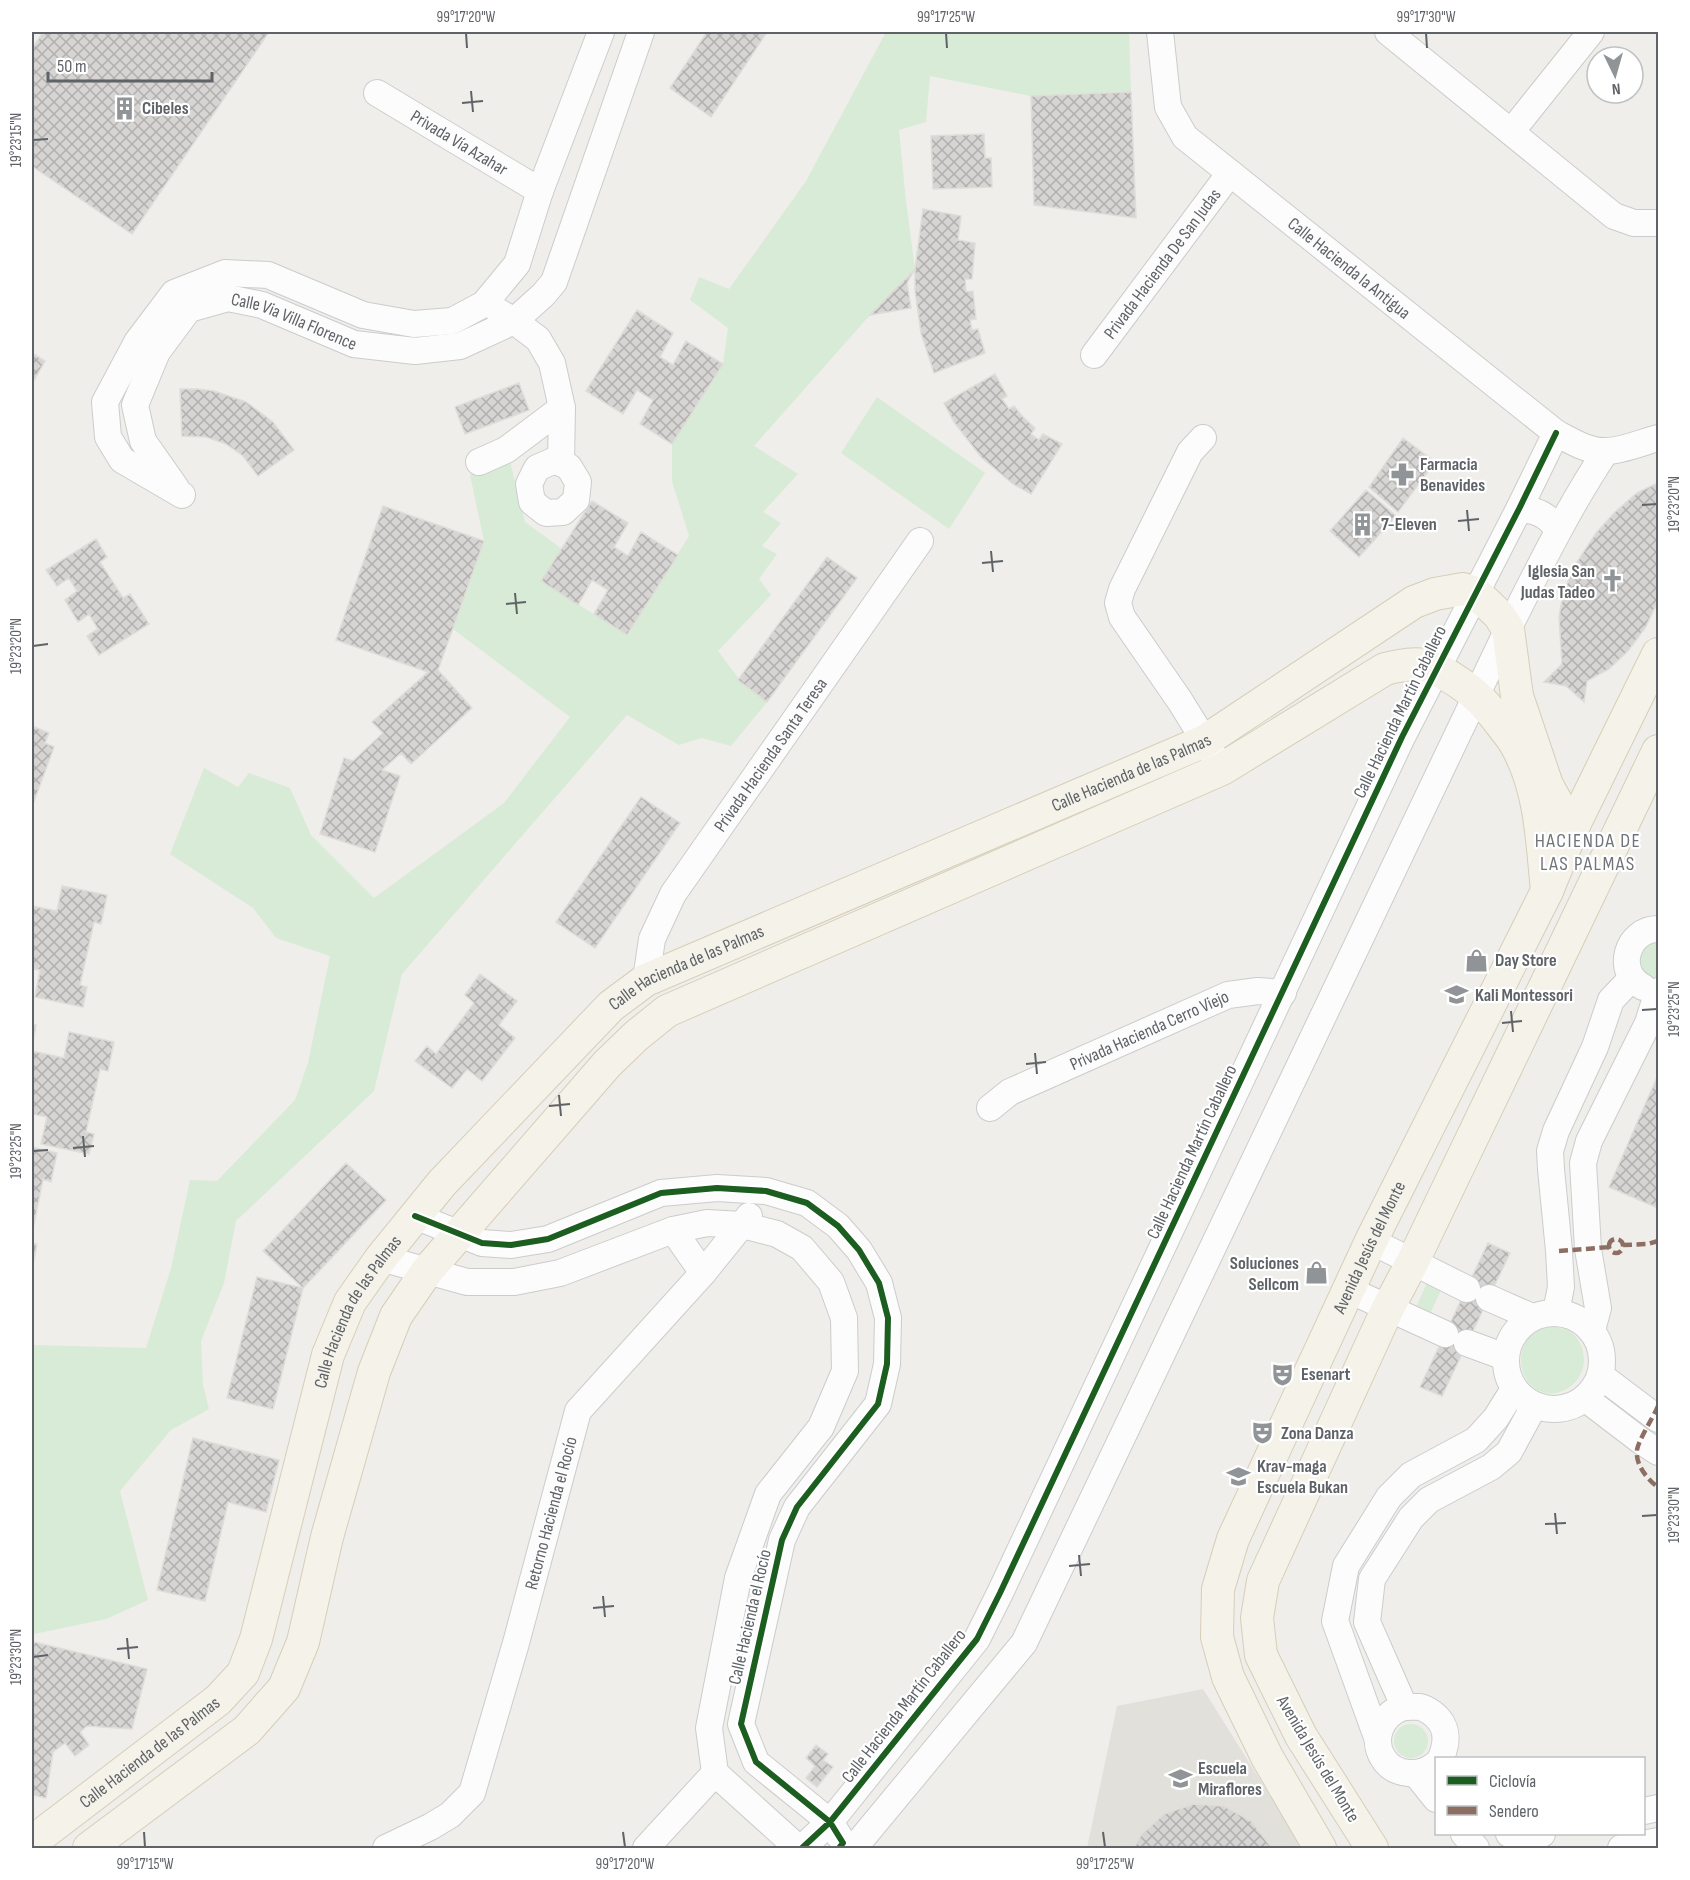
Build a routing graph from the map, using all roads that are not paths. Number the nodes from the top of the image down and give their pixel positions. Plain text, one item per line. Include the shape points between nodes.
1 (601, 32) edge
2 (641, 32) edge
3 (1160, 32) edge
4 (1388, 32) edge
5 (1591, 32) edge
6 (377, 93) dead end
7 (1511, 132) junction
8 (1230, 173) junction
9 (540, 191) junction
10 (1659, 224) edge
11 (484, 304) junction
12 (514, 321) junction
13 (1094, 355) dead end
14 (562, 408) junction
15 (1556, 433) junction
16 (1203, 438) dead end
17 (1659, 438) edge
18 (1606, 451) junction
19 (479, 462) dead end
20 (561, 463) dead end
21 (1519, 509) junction
22 (1558, 530) junction
23 (920, 541) dead end
24 (1476, 593) junction
25 (1509, 629) junction
26 (1659, 654) edge
27 (1437, 668) junction
28 (1478, 695) junction
29 (1205, 741) junction
30 (1659, 752) edge
31 (1222, 769) junction
32 (1575, 823) junction
33 (866, 886) junction
34 (1547, 891) junction
35 (880, 920) junction
36 (1657, 924) edge
37 (1632, 978) junction
38 (646, 980) junction
39 (1658, 991) edge
40 (1283, 993) junction
41 (990, 1108) dead end
42 (766, 1191) junction
43 (415, 1216) junction
44 (742, 1225) junction
45 (574, 1228) junction
46 (673, 1230) junction
47 (459, 1234) junction
48 (548, 1239) junction
49 (1371, 1241) junction
50 (381, 1258) junction
51 (589, 1260) junction
52 (1413, 1261) junction
53 (427, 1271) junction
54 (560, 1273) junction
55 (704, 1274) junction
56 (1349, 1290) junction
57 (1388, 1308) junction
58 (1544, 1314) junction
59 (1592, 1330) junction
60 (1505, 1357) junction
61 (1601, 1376) junction
62 (1514, 1389) junction
63 (1586, 1399) junction
64 (1534, 1406) junction
65 (1659, 1419) edge
66 (1659, 1452) edge
67 (1404, 1707) junction
68 (1378, 1740) junction
69 (1438, 1757) edge
70 (1435, 1762) edge
71 (715, 1773) junction
72 (830, 1822) junction
73 (1466, 1835) edge
74 (1512, 1835) edge
75 (1535, 1835) edge
76 (1659, 1841) edge
77 (32, 1842) edge
78 (89, 1848) edge
79 (386, 1848) edge
80 (646, 1848) edge
81 (800, 1848) edge
82 (839, 1848) edge
83 (854, 1848) edge
84 (1320, 1848) edge
85 (1372, 1848) edge
86 (1476, 1848) edge
87 (1621, 1848) edge

1 - 9 street, Calle Via Villa Florence
2 - 12 street, Calle Via Villa Florence via 554,282
3 - 8 street, Calle Hacienda la Antigua via 1168,107 1185,137
4 - 7 street
5 - 7 street
6 - 9 street, Privada Vía Azahar
7 - 10 street via 1614,216 1634,223
8 - 13 street, Privada Hacienda De San Judas
8 - 15 street, Calle Hacienda la Antigua
9 - 11 street, Calle Via Villa Florence via 518,264
11 - 12 street
11 - 12 street, Calle Via Villa Florence via 452,321 414,324 363,315 268,275 225,273 174,293 137,342 105,402 108,437 122,460 182,495 143,441 135,405 157,352 189,309 228,298 262,305 354,344 415,351 460,346
12 - 14 street via 538,339 552,363
14 - 19 street via 506,450
14 - 20 street
15 - 18 street, Calle Hacienda la Antigua
15 - 21 street, Calle Hacienda Martín Caballero
16 - 29 street via 1190,452 1118,603 1122,617
17 - 18 street
18 - 22 street
21 - 22 street via 1542,513
21 - 24 street, Calle Hacienda Martín Caballero
22 - 25 street
23 - 38 street, Privada Hacienda Santa Teresa via 673,894 652,939
24 - 25 main road
24 - 27 street, Calle Hacienda Martín Caballero
24 - 29 main road, Calle Hacienda de las Palmas via 1449,590 1414,602
25 - 28 street
25 - 32 main road via 1517,696 1547,785 1558,805
26 - 32 main road, Avenida Jesús del Monte
27 - 28 main road, Calle Hacienda de las Palmas
27 - 31 main road, Calle Hacienda de las Palmas via 1406,664 1385,669
27 - 40 street, Calle Hacienda Martín Caballero
28 - 34 main road, Calle Hacienda de las Palmas via 1515,744 1526,767 1541,826
28 - 83 street via 1024,1642
29 - 31 street
29 - 33 main road, Calle Hacienda de las Palmas
30 - 52 main road, Avenida Jesús del Monte
31 - 35 main road, Calle Hacienda de las Palmas
32 - 34 main road, Avenida Jesús del Monte
33 - 35 main road
33 - 38 main road, Calle Hacienda de las Palmas
34 - 49 main road, Avenida Jesús del Monte
35 - 47 main road, Calle Hacienda de las Palmas via 667,1011 607,1064
36 - 37 street via 1632,941 1626,966
37 - 39 street via 1638,985
37 - 58 street via 1611,1000 1596,1047 1550,1151 1561,1287
38 - 43 main road, Calle Hacienda de las Palmas via 611,1006 575,1042
39 - 59 street via 1648,1023 1589,1141 1583,1163 1588,1249 1598,1308
40 - 41 street, Privada Hacienda Cerro Viejo via 1228,995 1010,1092
40 - 72 street, Calle Hacienda Martín Caballero via 977,1639
42 - 44 street, Retorno Hacienda el Rocío
42 - 45 street, Calle Hacienda el Rocío via 717,1188 661,1193
42 - 72 street, Calle Hacienda el Rocío via 807,1203 837,1226 859,1250 879,1283 888,1318 886,1364 878,1404 797,1507 782,1540 741,1724 756,1762
43 - 47 street, Calle Hacienda el Rocío
43 - 50 main road, Calle Hacienda de las Palmas
44 - 46 street, Calle Hacienda el Rocío via 707,1223
44 - 55 street, Retorno Hacienda el Rocío
44 - 71 street, Calle Hacienda el Rocío via 777,1234 802,1248 831,1282 844,1318 845,1371 821,1427 768,1494 738,1578 709,1728
45 - 48 street, Calle Hacienda el Rocío
45 - 51 street
46 - 51 street, Calle Hacienda el Rocío
46 - 55 street
47 - 48 street, Calle Hacienda el Rocío via 482,1243 511,1245
47 - 53 main road, Calle Hacienda de las Palmas
48 - 54 street
49 - 52 street
49 - 56 main road, Avenida Jesús del Monte
50 - 53 street, Calle Hacienda el Rocío
50 - 77 main road, Calle Hacienda de las Palmas via 350,1302 328,1355 256,1639 243,1673 218,1700
51 - 54 street, Calle Hacienda el Rocío
52 - 57 main road, Avenida Jesús del Monte
52 - 58 street via 1478,1293
53 - 54 street, Calle Hacienda el Rocío via 467,1282 514,1282
53 - 78 main road, Calle Hacienda de las Palmas via 396,1316 374,1372 327,1537 303,1642 284,1688 248,1730
55 - 79 street, Retorno Hacienda el Rocío via 578,1411 472,1793 450,1815
56 - 57 street
56 - 84 main road, Avenida Jesús del Monte via 1233,1539 1218,1589 1217,1636 1228,1677 1267,1757
57 - 60 street
57 - 85 main road, Avenida Jesús del Monte via 1263,1581 1257,1618 1260,1655 1301,1736
58 - 59 street via 1576,1317
58 - 60 street via 1513,1334
59 - 61 street via 1602,1352
60 - 62 street
61 - 63 street
61 - 65 street
62 - 64 street
62 - 68 street via 1476,1440 1411,1475 1389,1497 1346,1566 1335,1622
63 - 64 street via 1561,1409
63 - 66 street
64 - 67 street via 1509,1452 1491,1467 1429,1500 1412,1518 1372,1579 1367,1622
67 - 68 street via 1391,1713 1381,1725
67 - 69 street via 1424,1707 1440,1719 1447,1738
68 - 70 street via 1383,1758 1397,1771
71 - 80 street
71 - 81 street
72 - 81 street, Calle Hacienda Martín Caballero
72 - 82 street via 843,1843
73 - 86 street
74 - 75 street
76 - 87 street

